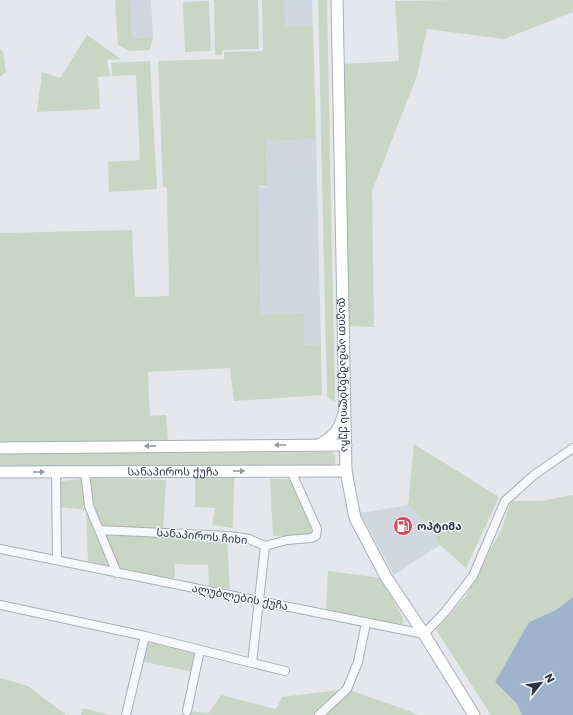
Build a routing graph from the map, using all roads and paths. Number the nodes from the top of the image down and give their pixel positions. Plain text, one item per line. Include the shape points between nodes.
1 (337, 0) edge
2 (345, 412) junction
3 (346, 444) junction
4 (319, 445) junction
5 (0, 448) edge
6 (573, 448) edge
7 (346, 470) junction
8 (291, 471) junction
9 (0, 472) edge
10 (56, 472) junction
11 (85, 472) junction
12 (99, 530) junction
13 (265, 546) junction
14 (0, 549) edge
15 (57, 560) junction
16 (117, 572) junction
17 (258, 601) junction
18 (0, 605) edge
19 (366, 623) junction
20 (424, 634) junction
21 (145, 636) junction
22 (200, 650) junction
23 (252, 663) junction
24 (285, 671) dead end
25 (187, 711) dead end
26 (126, 715) edge
27 (319, 715) edge
28 (474, 715) edge

1 - 2 main road, დავით აღმაშენებლის ქუჩა
2 - 3 main road, დავით აღმაშენებლის ქუჩა
2 - 4 main road via 340,426 331,438
3 - 4 main road
3 - 7 main road, დავით აღმაშენებლის ქუჩა
4 -> 5 main road
6 - 20 street via 534,475 505,501 473,576
7 - 8 main road, სანაპიროს ქუჩა
7 - 20 main road, დავით აღმაშენებლის ქუჩა via 355,518 386,577
11 -> 8 main road, სანაპიროს ქუჩა
8 - 13 street via 317,528 316,536
9 -> 10 main road, სანაპიროს ქუჩა
10 - 11 main road, სანაპიროს ქუჩა
10 - 15 street
11 - 12 street via 89,506
12 - 13 street, სანაპიროს ჩიხი via 230,536 249,539
12 - 16 street
13 - 17 street
14 - 15 street, ალუბლების ქუჩა
15 - 16 street, ალუბლების ქუჩა
16 - 17 street, ალუბლების ქუჩა
17 - 19 street, ალუბლების ქუჩა
17 - 23 street
18 - 21 street
19 - 20 street, ალუბლების ქუჩა
19 - 27 street via 358,662 347,690
20 - 28 main road, დავით აღმაშენებლის ქუჩა
21 - 22 street
21 - 26 street
22 - 23 street
22 - 25 street
23 - 24 street

